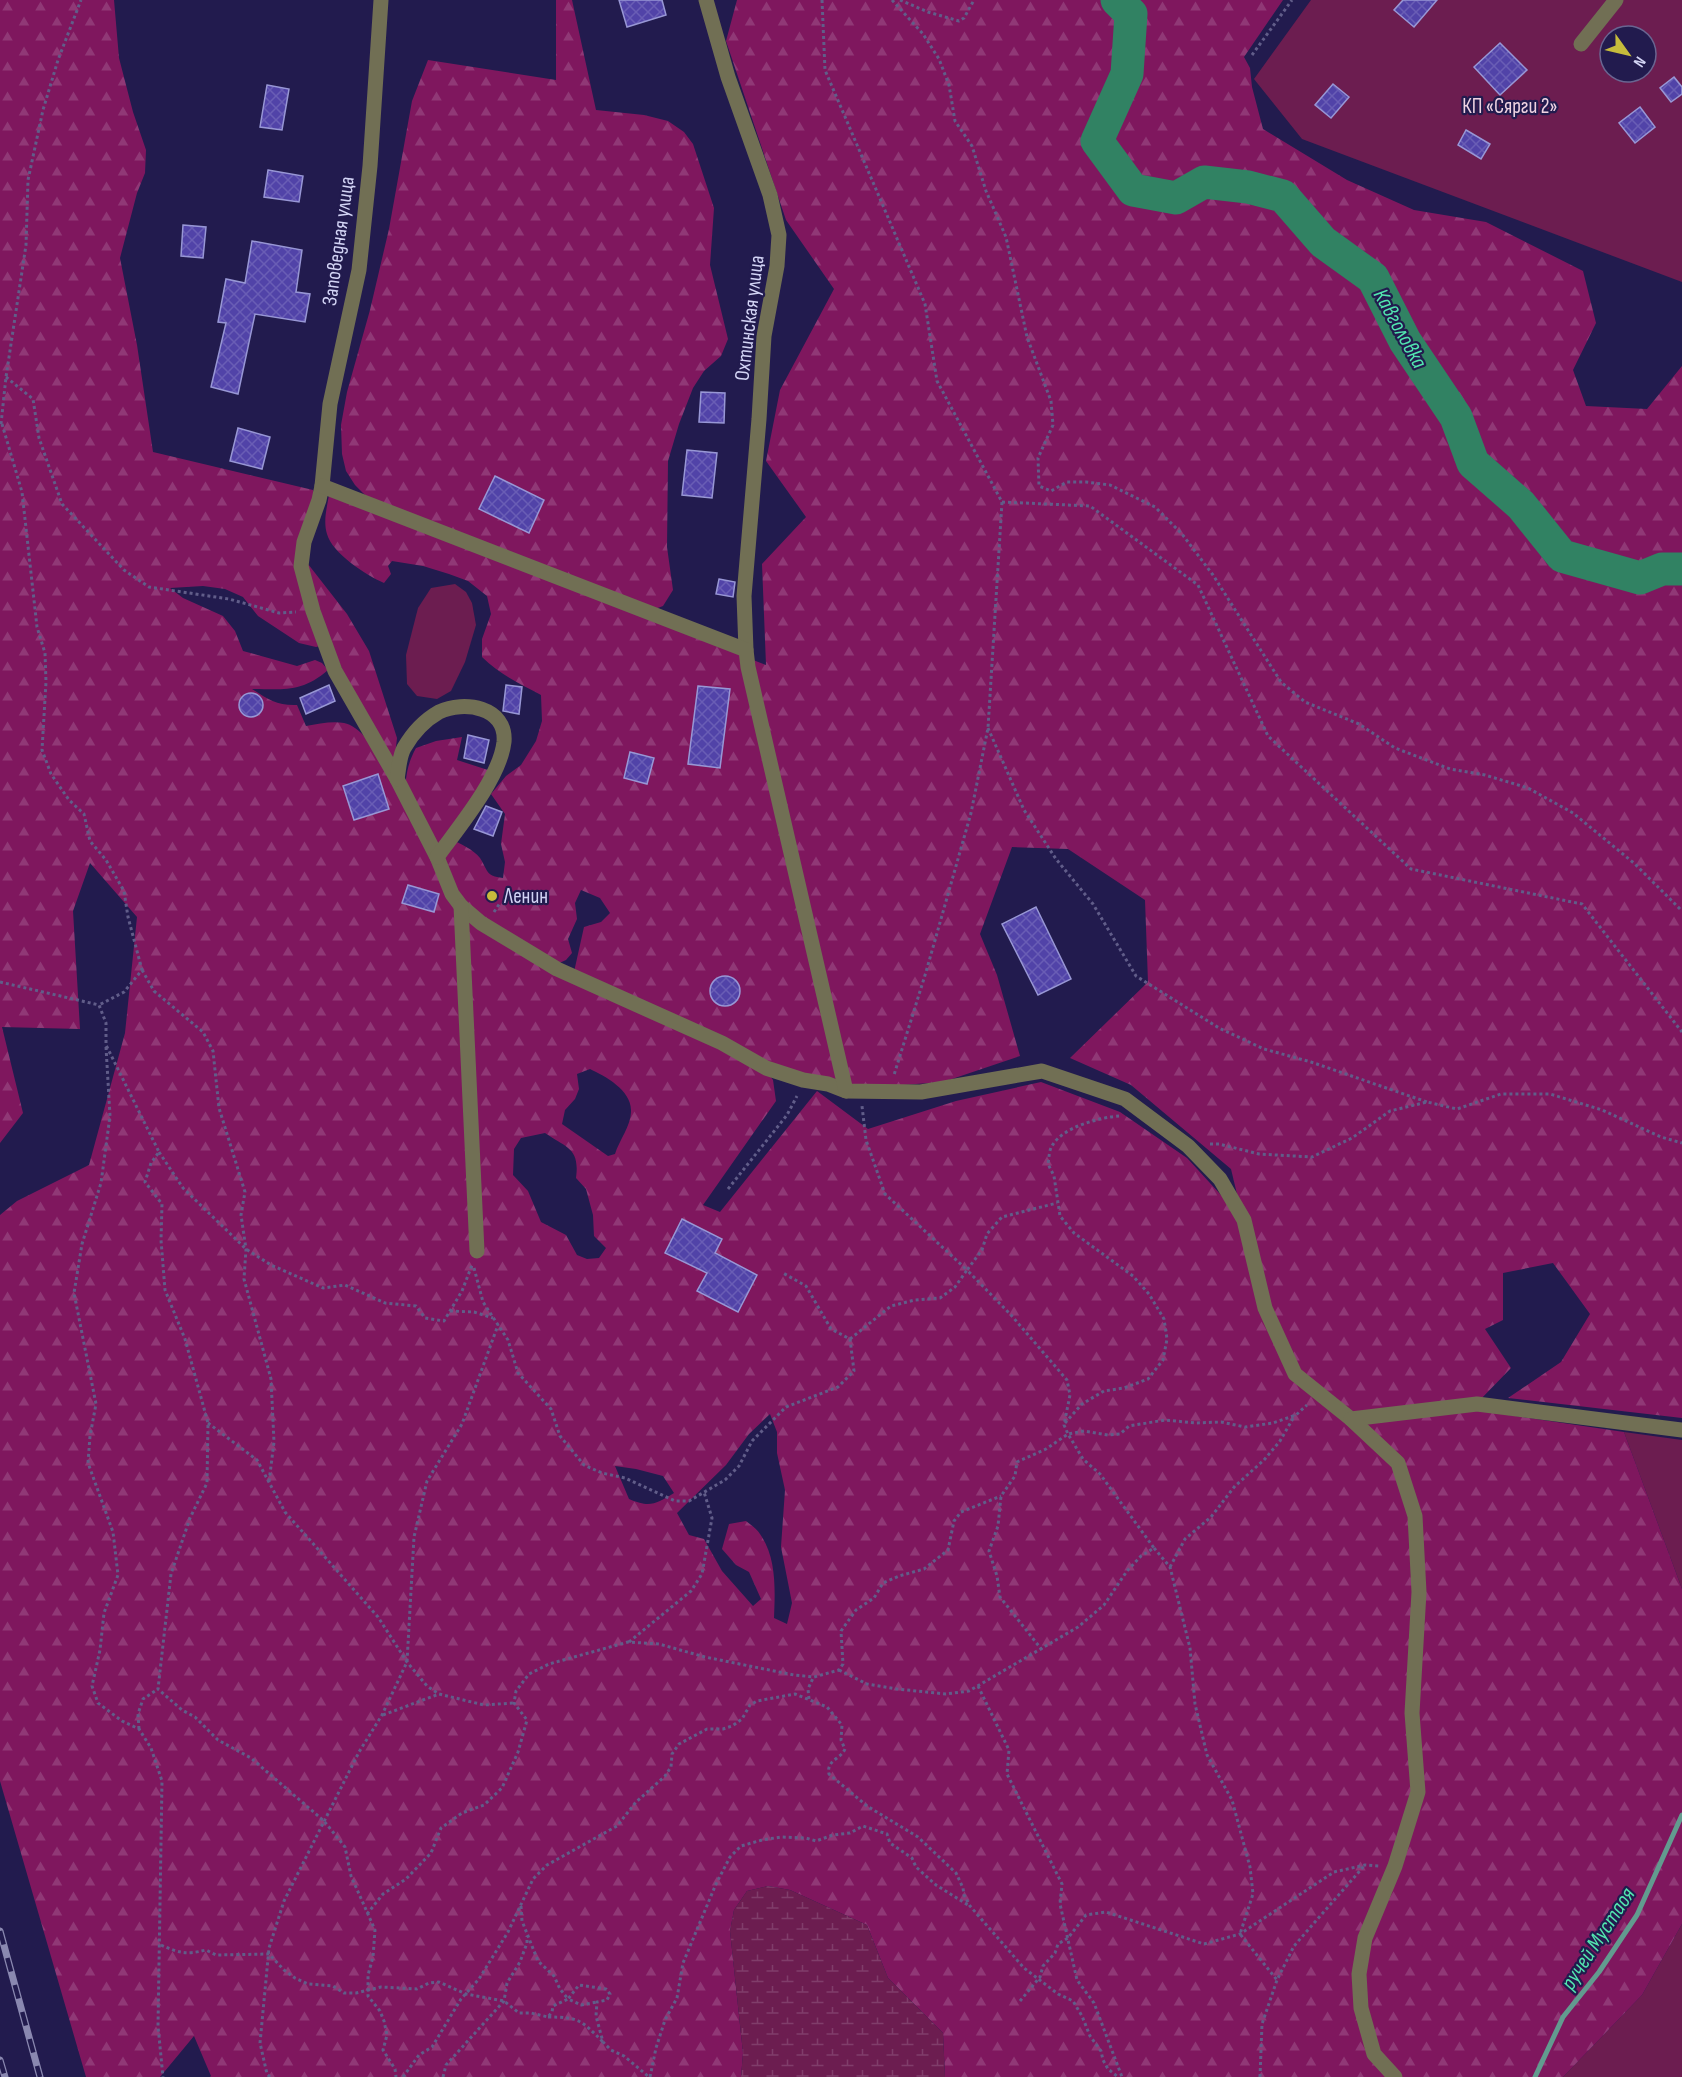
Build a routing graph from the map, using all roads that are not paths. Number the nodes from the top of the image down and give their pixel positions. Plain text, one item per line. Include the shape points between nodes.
1 (381, 0) edge
2 (706, 0) edge
3 (1616, 0) edge
4 (1581, 44) dead end
5 (322, 486) junction
6 (746, 650) junction
7 (397, 779) junction
8 (437, 857) junction
9 (461, 906) junction
10 (853, 1092) junction
11 (475, 1257) road end
12 (1351, 1419) junction
13 (1682, 1430) edge
14 (1395, 2077) edge

1 - 5 street, Заповедная улица via 359,270 330,404
2 - 6 street, Охтинская улица via 728,77 770,195 778,235 777,266 764,336 744,596
3 - 4 street
5 - 6 street
5 - 7 street, Заповедная улица via 301,566 335,671
6 - 10 street, Охтинская улица
7 - 8 street, Заповедная улица
7 - 8 street via 404,748 420,727 439,713 467,706 490,713 502,723 504,744 495,769 473,808
8 - 9 street, Заповедная улица
9 - 10 street via 486,926 557,969 722,1043 766,1068
9 - 11 street
10 - 12 street via 921,1092 1042,1071 1125,1099 1188,1146 1220,1179 1244,1220 1265,1308 1295,1374
12 - 13 street via 1477,1404
12 - 14 street via 1398,1463 1415,1516 1419,1592 1412,1713 1418,1792 1395,1866 1365,1938 1359,1974 1361,2008 1374,2054

